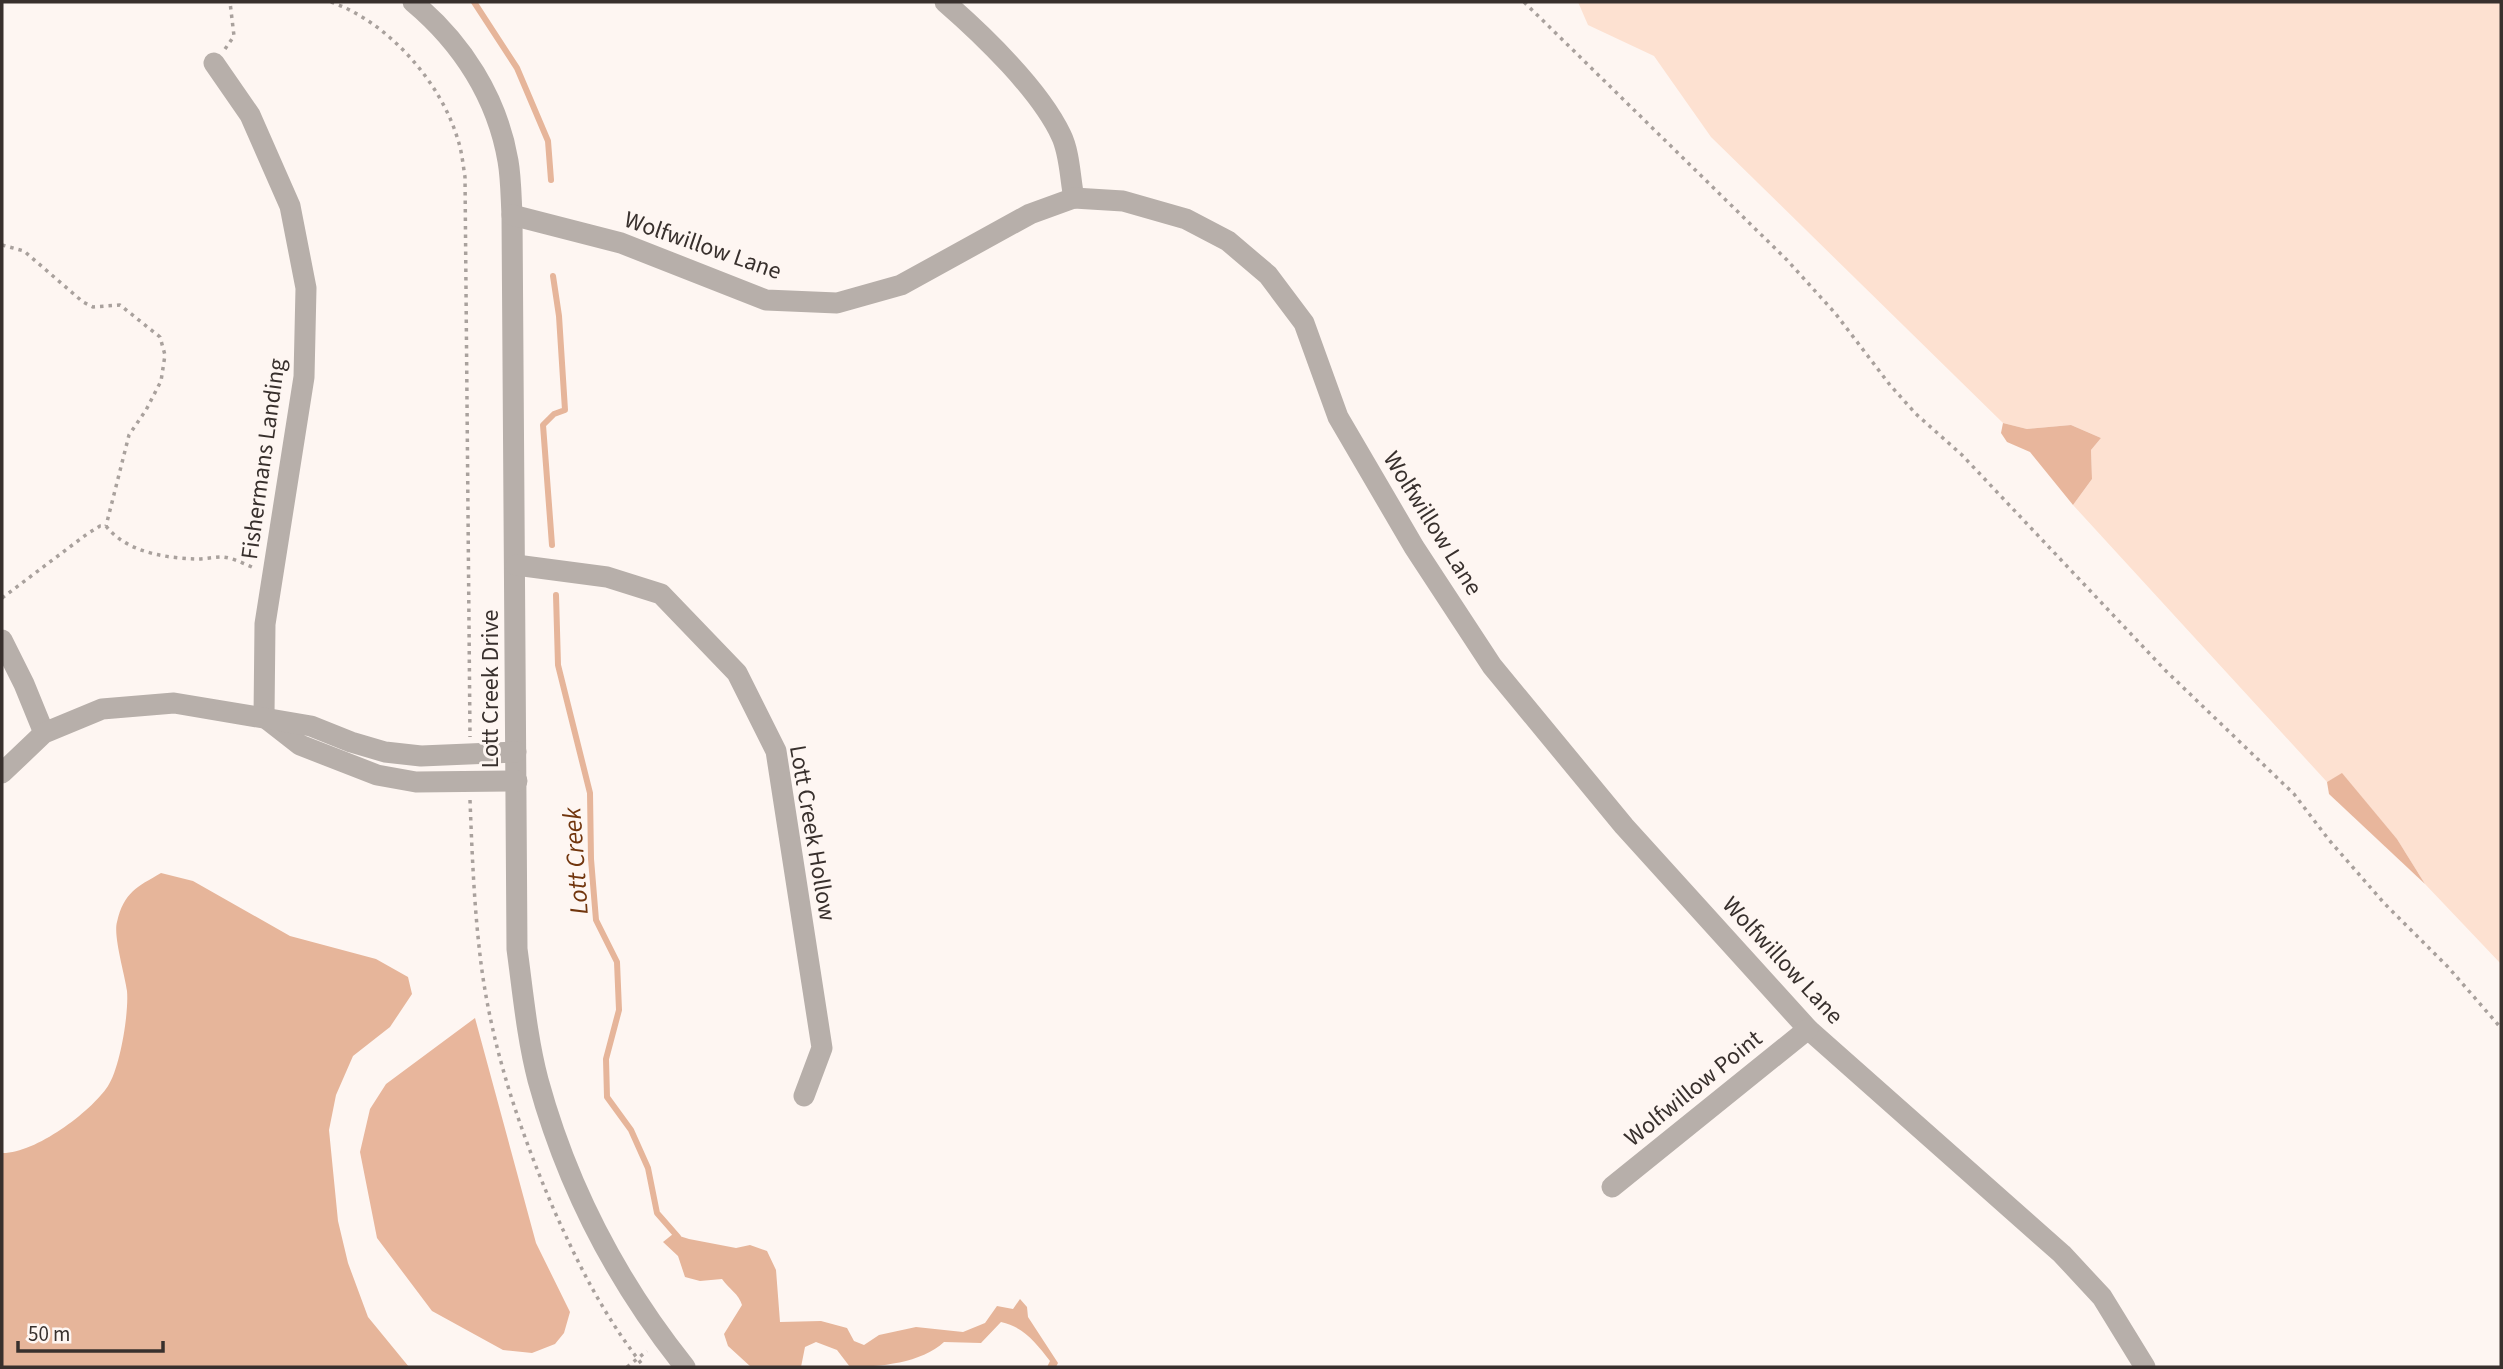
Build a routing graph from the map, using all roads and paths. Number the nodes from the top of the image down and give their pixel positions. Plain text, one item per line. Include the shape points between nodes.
1 (230, 2) edge
2 (331, 2) edge
3 (413, 2) edge
4 (945, 2) edge
5 (1524, 2) edge
6 (214, 62) joint
7 (1074, 198) junction
8 (512, 215) junction
9 (2, 245) edge
10 (106, 526) junction
11 (516, 565) junction
12 (273, 572) junction
13 (2, 598) edge
14 (2, 640) edge
15 (264, 716) junction
16 (44, 733) junction
17 (516, 752) junction
18 (470, 754) junction
19 (2, 773) edge
20 (516, 781) junction
21 (470, 782) junction
22 (2501, 1028) edge
23 (1808, 1029) junction
24 (804, 1096) dead end
25 (1612, 1187) dead end
26 (663, 1340) junction
27 (637, 1359) junction
28 (627, 1367) edge
29 (643, 1367) edge
30 (685, 1367) edge
31 (2145, 1367) edge

1 - 6 path via 234,36
2 - 18 path via 400,46 423,71 458,139 465,177
3 - 8 street, Lott Creek Drive via 447,34 476,71 495,112 508,160
4 - 7 street via 1037,95 1062,137
5 - 22 path via 1787,260 1835,313 1889,385 1962,455 2165,670 2294,794 2329,840
6 - 12 street, Fishermans Landing via 250,116 290,206 306,288 304,377
7 - 8 street, Wolfwillow Lane via 1030,214 901,285 837,303 766,300 621,243
7 - 23 street, Wolfwillow Lane via 1123,201 1186,219 1228,241 1268,275 1304,323 1338,417 1414,547 1492,666 1624,827
8 - 11 street, Lott Creek Drive
9 - 10 path via 24,251 83,302 93,307 120,305 160,337 165,355 161,381 129,435
10 - 12 path via 114,537 140,550 187,558 223,557
10 - 13 path via 87,534
11 - 17 street, Lott Creek Drive
11 - 24 street, Lott Creek Hollow via 607,578 661,594 737,673 776,751 822,1048
12 - 15 street, Fishermans Landing via 265,624
14 - 16 street
15 - 16 street via 174,703 102,709
15 - 18 street via 311,726 385,752
15 - 21 street via 300,745 377,775 416,782
16 - 19 street
17 - 18 street
17 - 20 street, Lott Creek Drive
20 - 21 street
20 - 26 street, Lott Creek Drive via 517,949 538,1079 555,1135 601,1241
21 - 27 path via 480,956 494,1037 527,1148 574,1254 607,1317
23 - 25 street, Wolfwillow Point
23 - 31 street, Wolfwillow Lane via 2062,1254 2102,1297
26 - 27 path
26 - 30 street, Lott Creek Drive
27 - 28 path
27 - 29 path

